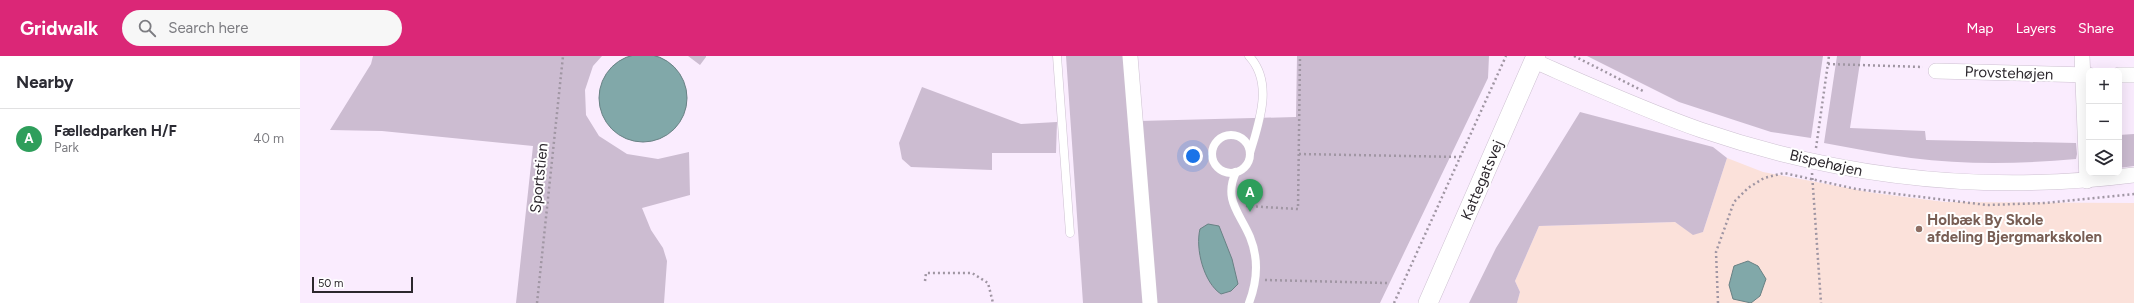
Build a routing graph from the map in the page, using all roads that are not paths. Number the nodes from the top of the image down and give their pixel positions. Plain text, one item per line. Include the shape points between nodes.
1 (1057, 56) edge
2 (1130, 56) edge
3 (1249, 56) edge
4 (2082, 56) edge
5 (1535, 59) edge
6 (1936, 71) road end
7 (2086, 75) edge
8 (2122, 75) edge
9 (2134, 75) edge
10 (2086, 104) edge
11 (1250, 154) junction
12 (1236, 172) junction
13 (2134, 175) edge
14 (2087, 181) junction
15 (1070, 233) dead end
16 (1150, 303) edge
17 (1249, 303) edge
18 (1428, 303) edge

1 - 15 lane
2 - 16 street
3 - 11 lane via 1259,69 1262,94 1260,121
4 - 7 street
5 - 14 street, Bispehøjen via 1702,130 1817,153 1872,173 1930,181 1986,184
5 - 18 street, Kattegatsvej
6 - 7 street, Provstehøjen
8 - 9 street
10 - 14 street
11 - 12 lane via 1246,165
11 - 12 lane via 1246,143 1237,136 1225,136 1215,143 1214,162 1224,171
12 - 17 lane via 1231,187 1234,206 1254,247 1257,279
13 - 14 street, Bispehøjen

